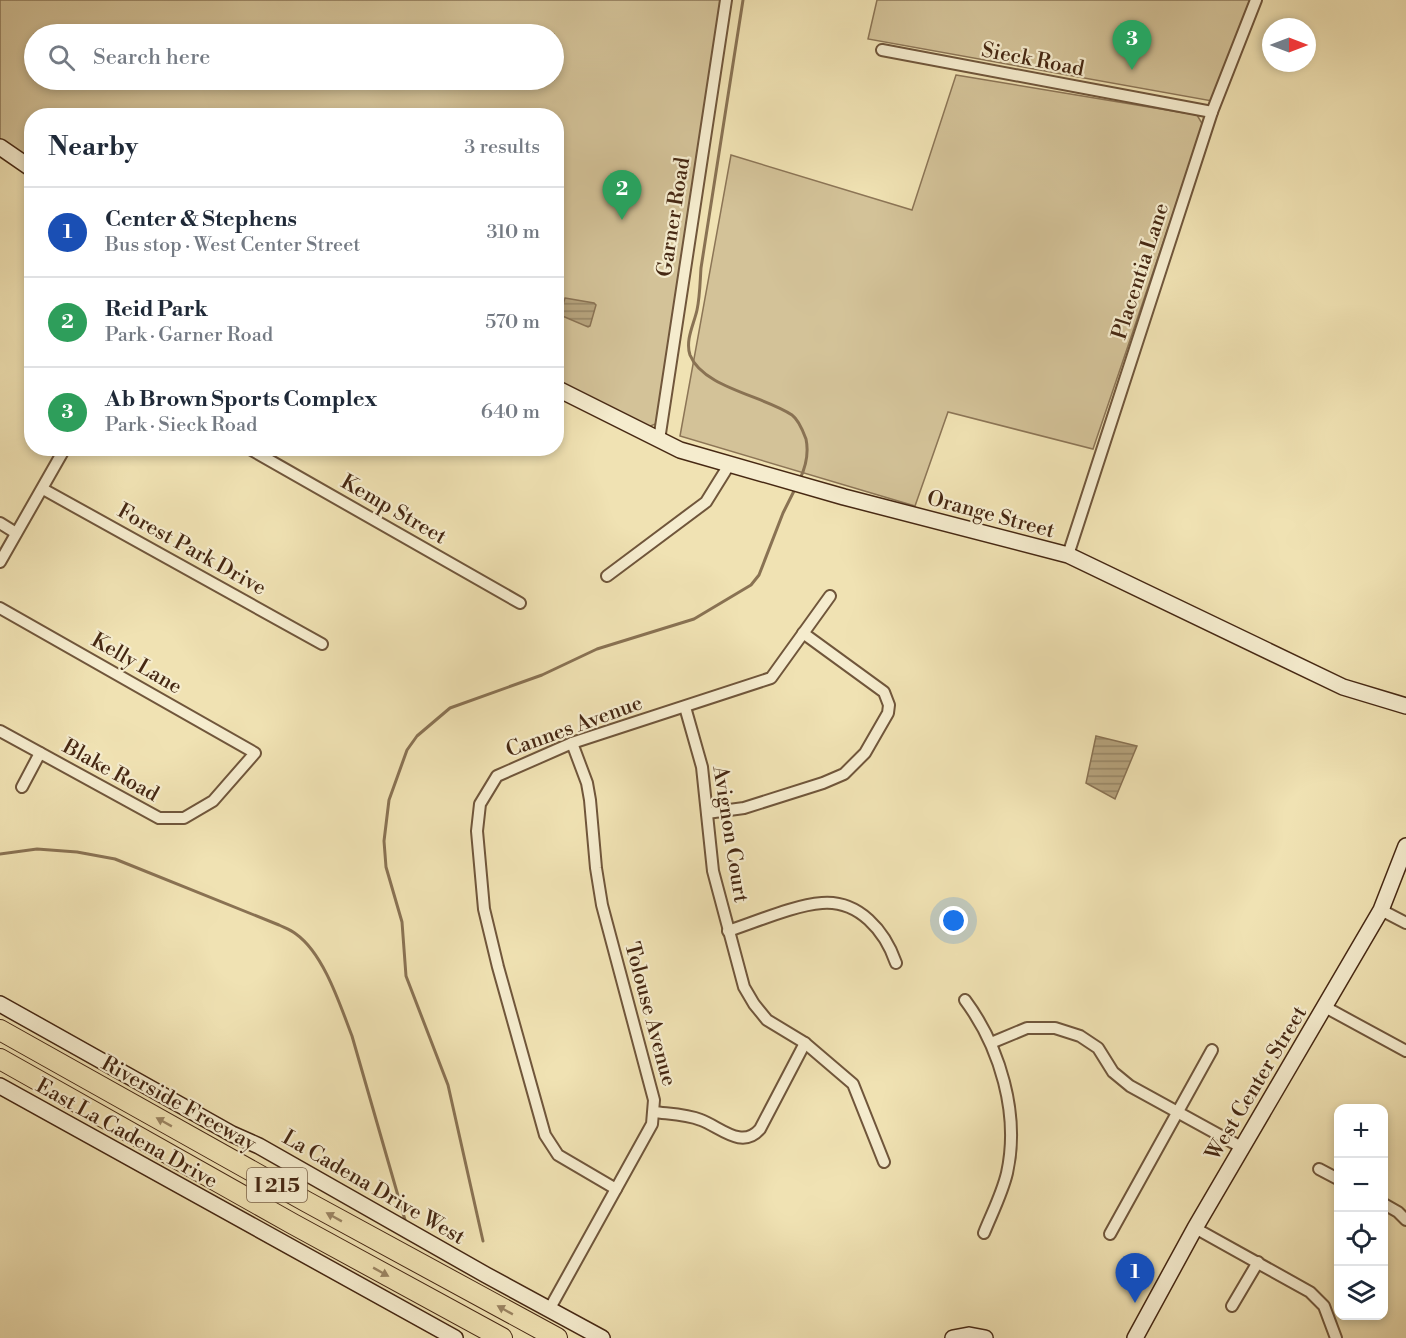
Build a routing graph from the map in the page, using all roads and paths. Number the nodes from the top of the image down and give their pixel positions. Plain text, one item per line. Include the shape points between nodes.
1 (726, 0) edge
2 (1256, 0) edge
3 (882, 50) dead end
4 (1212, 112) junction
5 (0, 147) edge
6 (24, 164) edge
7 (564, 392) edge
8 (659, 440) junction
9 (61, 456) edge
10 (262, 456) edge
11 (729, 465) junction
12 (43, 489) junction
13 (0, 523) edge
14 (16, 533) junction
15 (1068, 555) junction
16 (0, 562) edge
17 (607, 576) dead end
18 (830, 596) dead end
19 (520, 603) dead end
20 (0, 608) edge
21 (803, 633) junction
22 (322, 644) dead end
23 (1406, 706) edge
24 (685, 707) junction
25 (0, 731) edge
26 (572, 743) junction
27 (40, 753) junction
28 (255, 753) joint
29 (22, 787) dead end
30 (707, 813) junction
31 (1406, 846) edge
32 (1381, 910) junction
33 (1406, 923) edge
34 (728, 931) junction
35 (896, 963) dead end
36 (965, 1000) dead end
37 (0, 1004) edge
38 (1325, 1007) junction
39 (0, 1030) edge
40 (805, 1043) junction
41 (992, 1043) junction
42 (1212, 1050) dead end
43 (1406, 1052) edge
44 (0, 1059) edge
45 (0, 1086) edge
46 (654, 1112) junction
47 (1178, 1113) junction
48 (1241, 1147) junction
49 (884, 1162) dead end
50 (1319, 1169) dead end
51 (1334, 1177) edge
52 (616, 1189) junction
53 (1388, 1207) edge
54 (1406, 1220) edge
55 (1195, 1228) junction
56 (984, 1233) dead end
57 (1110, 1234) dead end
58 (1258, 1262) junction
59 (1232, 1306) dead end
60 (550, 1308) junction
61 (455, 1338) edge
62 (501, 1338) edge
63 (556, 1338) edge
64 (602, 1338) edge
65 (953, 1338) edge
66 (985, 1338) edge
67 (1136, 1338) edge
68 (1336, 1338) edge

1 - 8 street, Garner Road
2 - 4 street, Placentia Lane
3 - 4 street, Sieck Road
4 - 15 street, Placentia Lane
5 - 6 main road
7 - 8 main road, Orange Street
8 - 11 main road, Orange Street
9 - 12 street
10 - 19 street, Kemp Street
11 - 15 main road, Orange Street
11 - 17 street via 706,502
12 - 14 street
12 - 22 street, Forest Park Drive
13 - 14 street
14 - 16 street
15 - 23 main road, Orange Street via 1343,687
18 - 21 street, Cannes Avenue
20 - 28 street, Kelly Lane
21 - 24 street, Cannes Avenue via 771,678
21 - 30 street via 884,692 889,705 884,720 865,753 844,774 744,808
24 - 26 street, Cannes Avenue
24 - 30 street, Avignon Court via 702,767
25 - 27 street, Blake Road
26 - 46 street, Tolouse Avenue via 587,783 598,888
26 - 52 street, Cannes Avenue via 497,776 480,804 477,831 484,909 545,1135 558,1155
27 - 28 street, Blake Road via 159,818 184,818 213,801
27 - 29 street
30 - 34 street, Avignon Court via 713,871
31 - 32 main road, West Center Street
32 - 33 street
32 - 38 main road, West Center Street
34 - 35 street via 804,907 835,904 858,911 868,919 886,940
34 - 40 street, Avignon Court via 744,987 754,1004 767,1020
36 - 41 street
37 - 60 main road, La Cadena Drive West
38 - 43 street
38 - 48 main road, West Center Street
63 -> 39 highway, Riverside Freeway / I 215
40 - 46 street via 760,1129 748,1138 739,1138 701,1119
40 - 49 street, Avignon Court via 853,1084
41 - 47 street via 1027,1028 1055,1028 1080,1036 1098,1048 1113,1072 1130,1086
41 - 56 street via 1002,1072 1010,1145 999,1200
42 - 47 street
44 -> 62 highway, I 215
45 - 61 main road, East La Cadena Drive
46 - 52 street, Tolouse Avenue via 652,1124
47 - 48 street
47 - 57 street
48 - 55 main road, West Center Street
50 - 51 street
52 - 60 street, Tolouse Avenue
53 - 54 street
55 - 58 street
55 - 67 main road, West Center Street
58 - 59 street
58 - 68 street via 1310,1292 1324,1306
60 - 64 main road, La Cadena Drive West
65 - 66 main road

